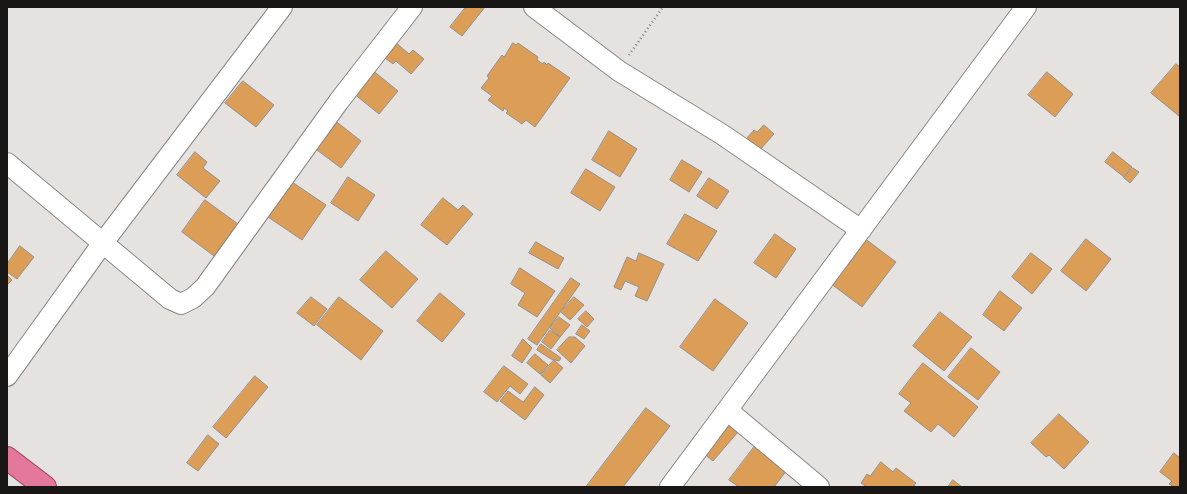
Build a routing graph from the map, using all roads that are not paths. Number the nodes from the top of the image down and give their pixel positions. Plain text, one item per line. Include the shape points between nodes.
1 (282, 7) edge
2 (412, 7) edge
3 (534, 7) edge
4 (1026, 7) edge
5 (7, 163) edge
6 (861, 230) junction
7 (102, 244) junction
8 (7, 376) edge
9 (727, 410) junction
10 (7, 458) edge
11 (45, 487) edge
12 (670, 487) edge
13 (819, 487) edge

1 - 7 street
2 - 7 street via 339,101 205,288 193,298 181,304 170,299
3 - 6 street via 619,71 723,135
4 - 6 street
5 - 7 street
6 - 9 street
7 - 8 street
9 - 12 street
9 - 13 street
10 - 11 highway

